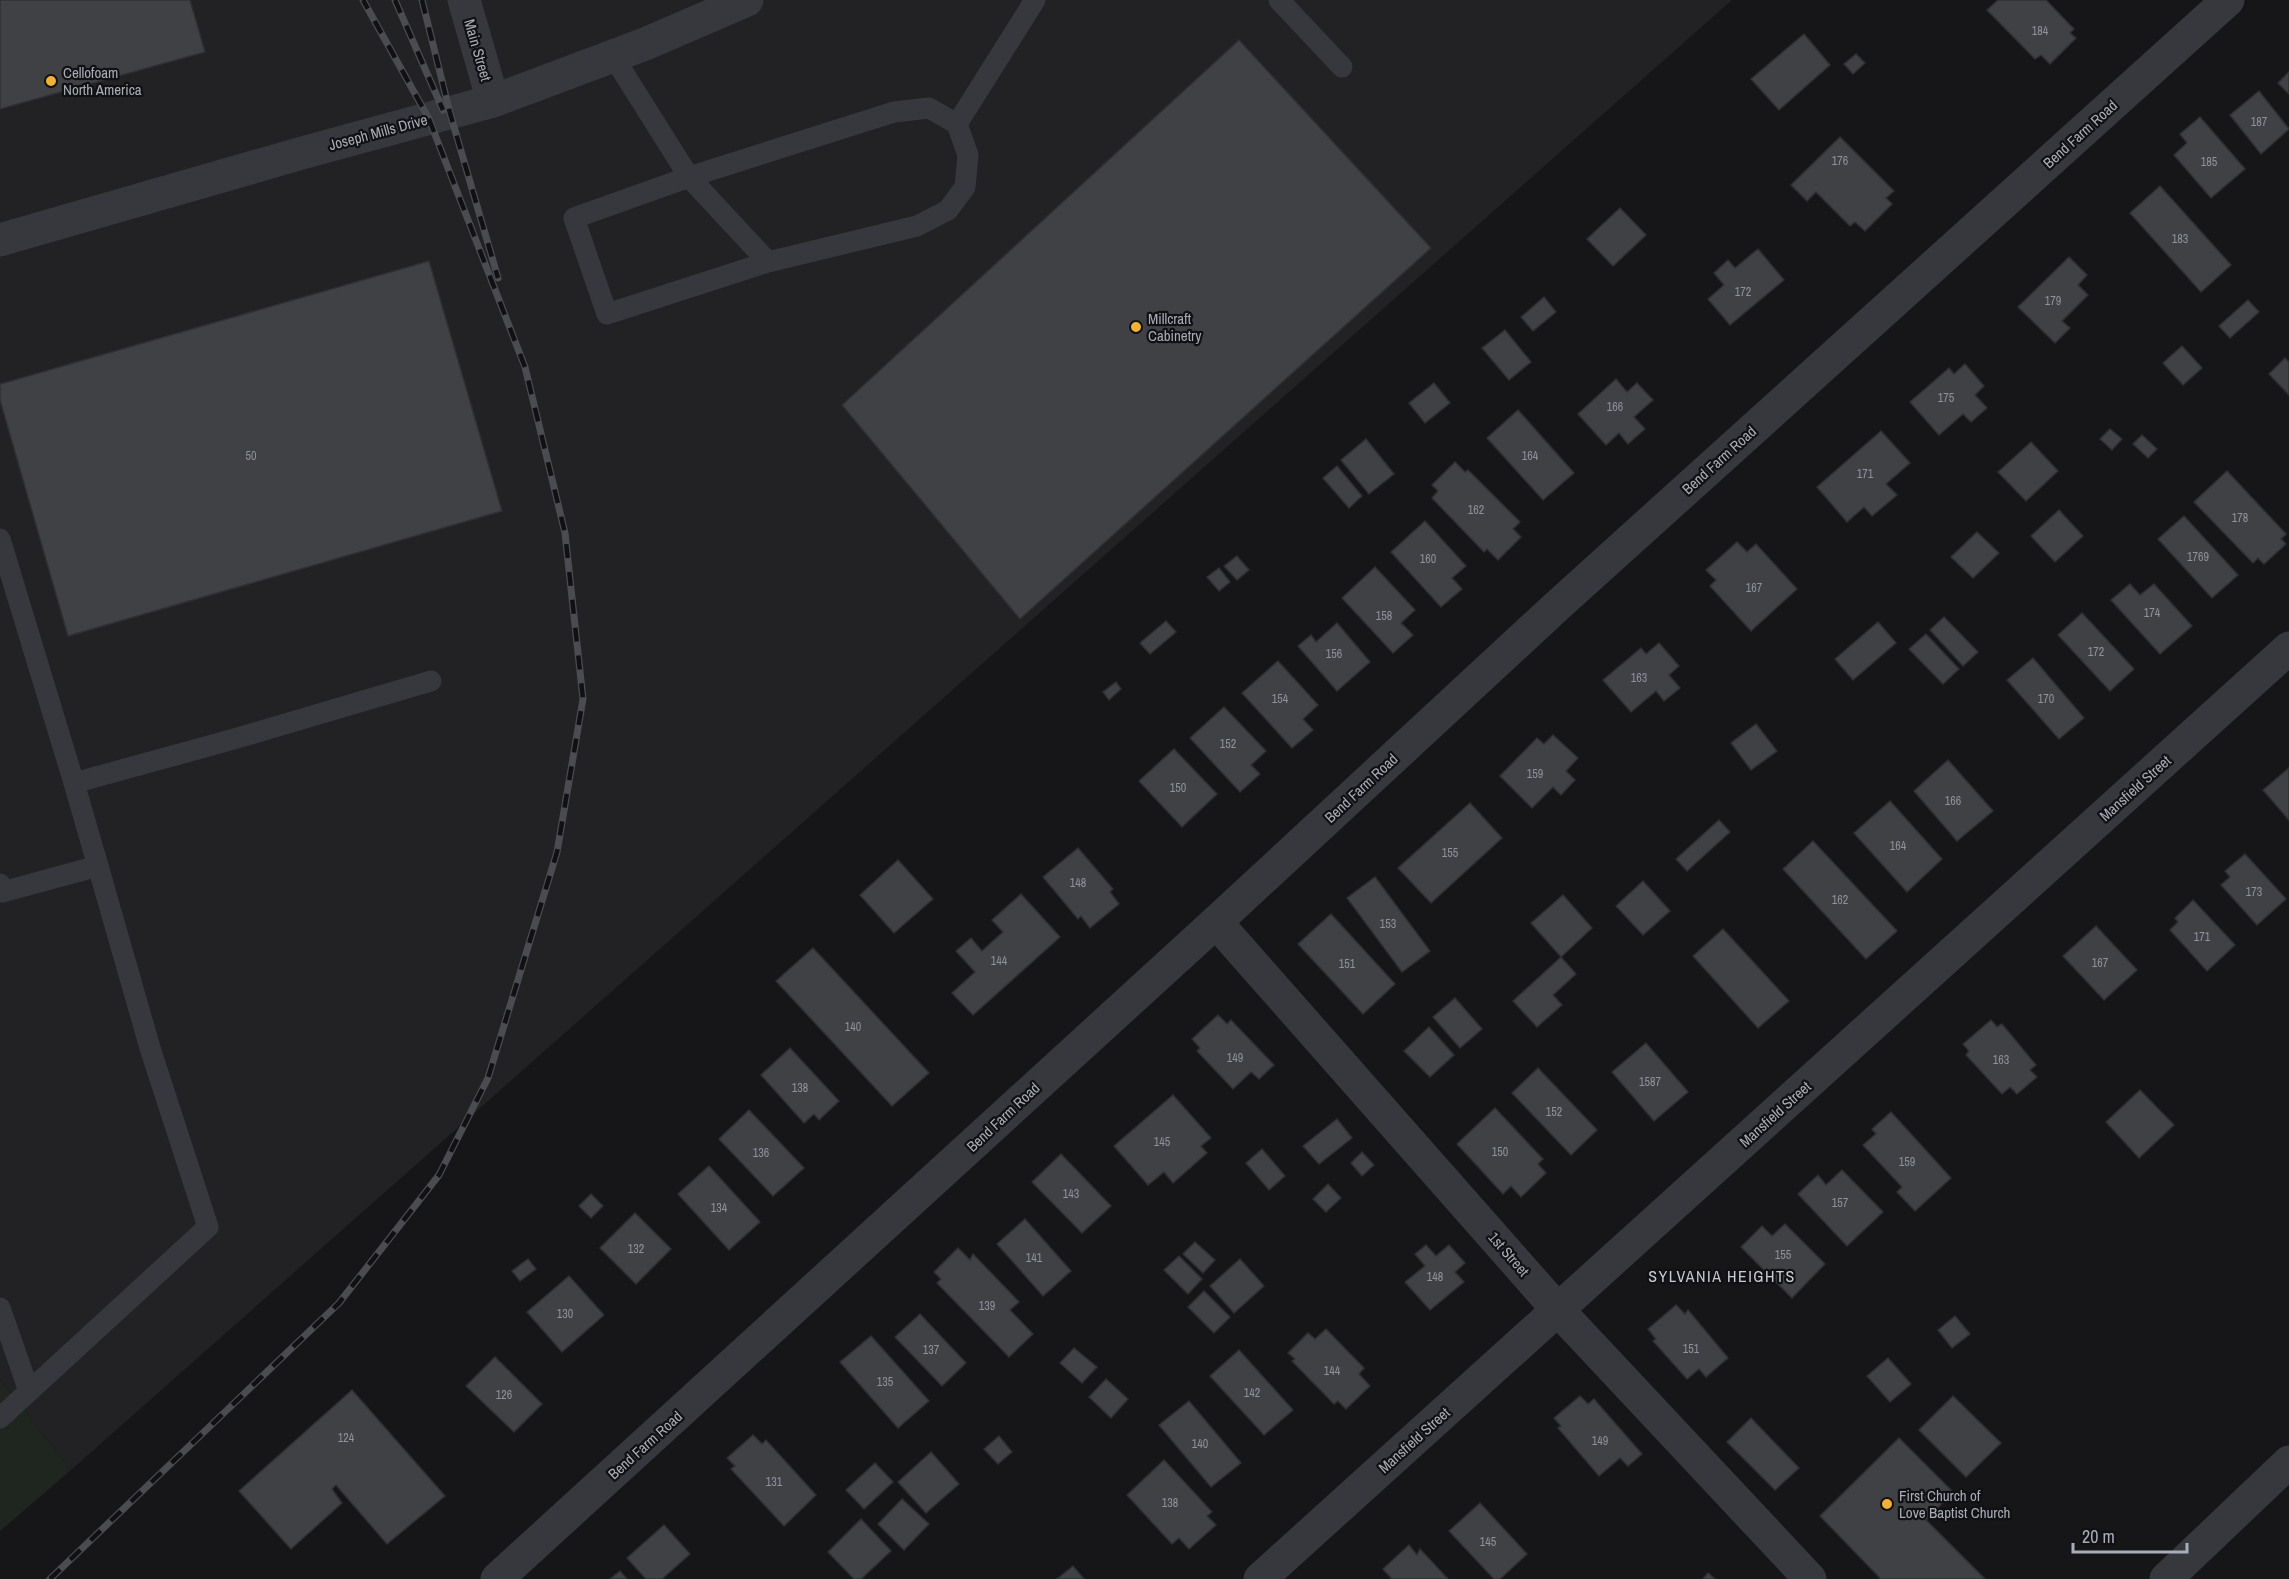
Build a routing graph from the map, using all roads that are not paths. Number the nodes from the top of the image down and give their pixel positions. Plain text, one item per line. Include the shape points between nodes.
1 (464, 0) edge
2 (747, 0) edge
3 (1035, 0) edge
4 (1280, 0) edge
5 (2228, 0) edge
6 (613, 56) junction
7 (1342, 68) dead end
8 (493, 101) junction
9 (957, 124) junction
10 (689, 177) junction
11 (0, 240) edge
12 (768, 262) junction
13 (0, 539) edge
14 (2289, 648) edge
15 (431, 681) dead end
16 (74, 783) junction
17 (98, 866) junction
18 (0, 884) edge
19 (1216, 922) junction
20 (0, 1308) edge
21 (1558, 1310) junction
22 (29, 1391) junction
23 (0, 1418) edge
24 (2289, 1462) edge
25 (497, 1579) edge
26 (1260, 1579) edge
27 (1810, 1579) edge
28 (2166, 1579) edge

1 - 8 street, Main Street
2 - 6 street, Joseph Mills Drive
3 - 9 lane
4 - 7 lane
5 - 19 street, Bend Farm Road via 1556,607
6 - 8 street, Joseph Mills Drive
6 - 10 lane
8 - 11 street, Joseph Mills Drive
9 - 10 lane via 929,108 894,112
9 - 12 lane via 968,155 965,187 948,210 917,226
10 - 12 lane
10 - 12 lane via 574,218 607,314
13 - 16 lane
14 - 21 street, Mansfield Street
15 - 16 lane
16 - 17 lane
17 - 18 lane via 2,892
17 - 22 lane via 150,1048 208,1227
19 - 21 street, 1st Street
19 - 25 street, Bend Farm Road
20 - 22 lane
21 - 26 street, Mansfield Street
21 - 27 street, 1st Street
22 - 23 lane
24 - 28 street

